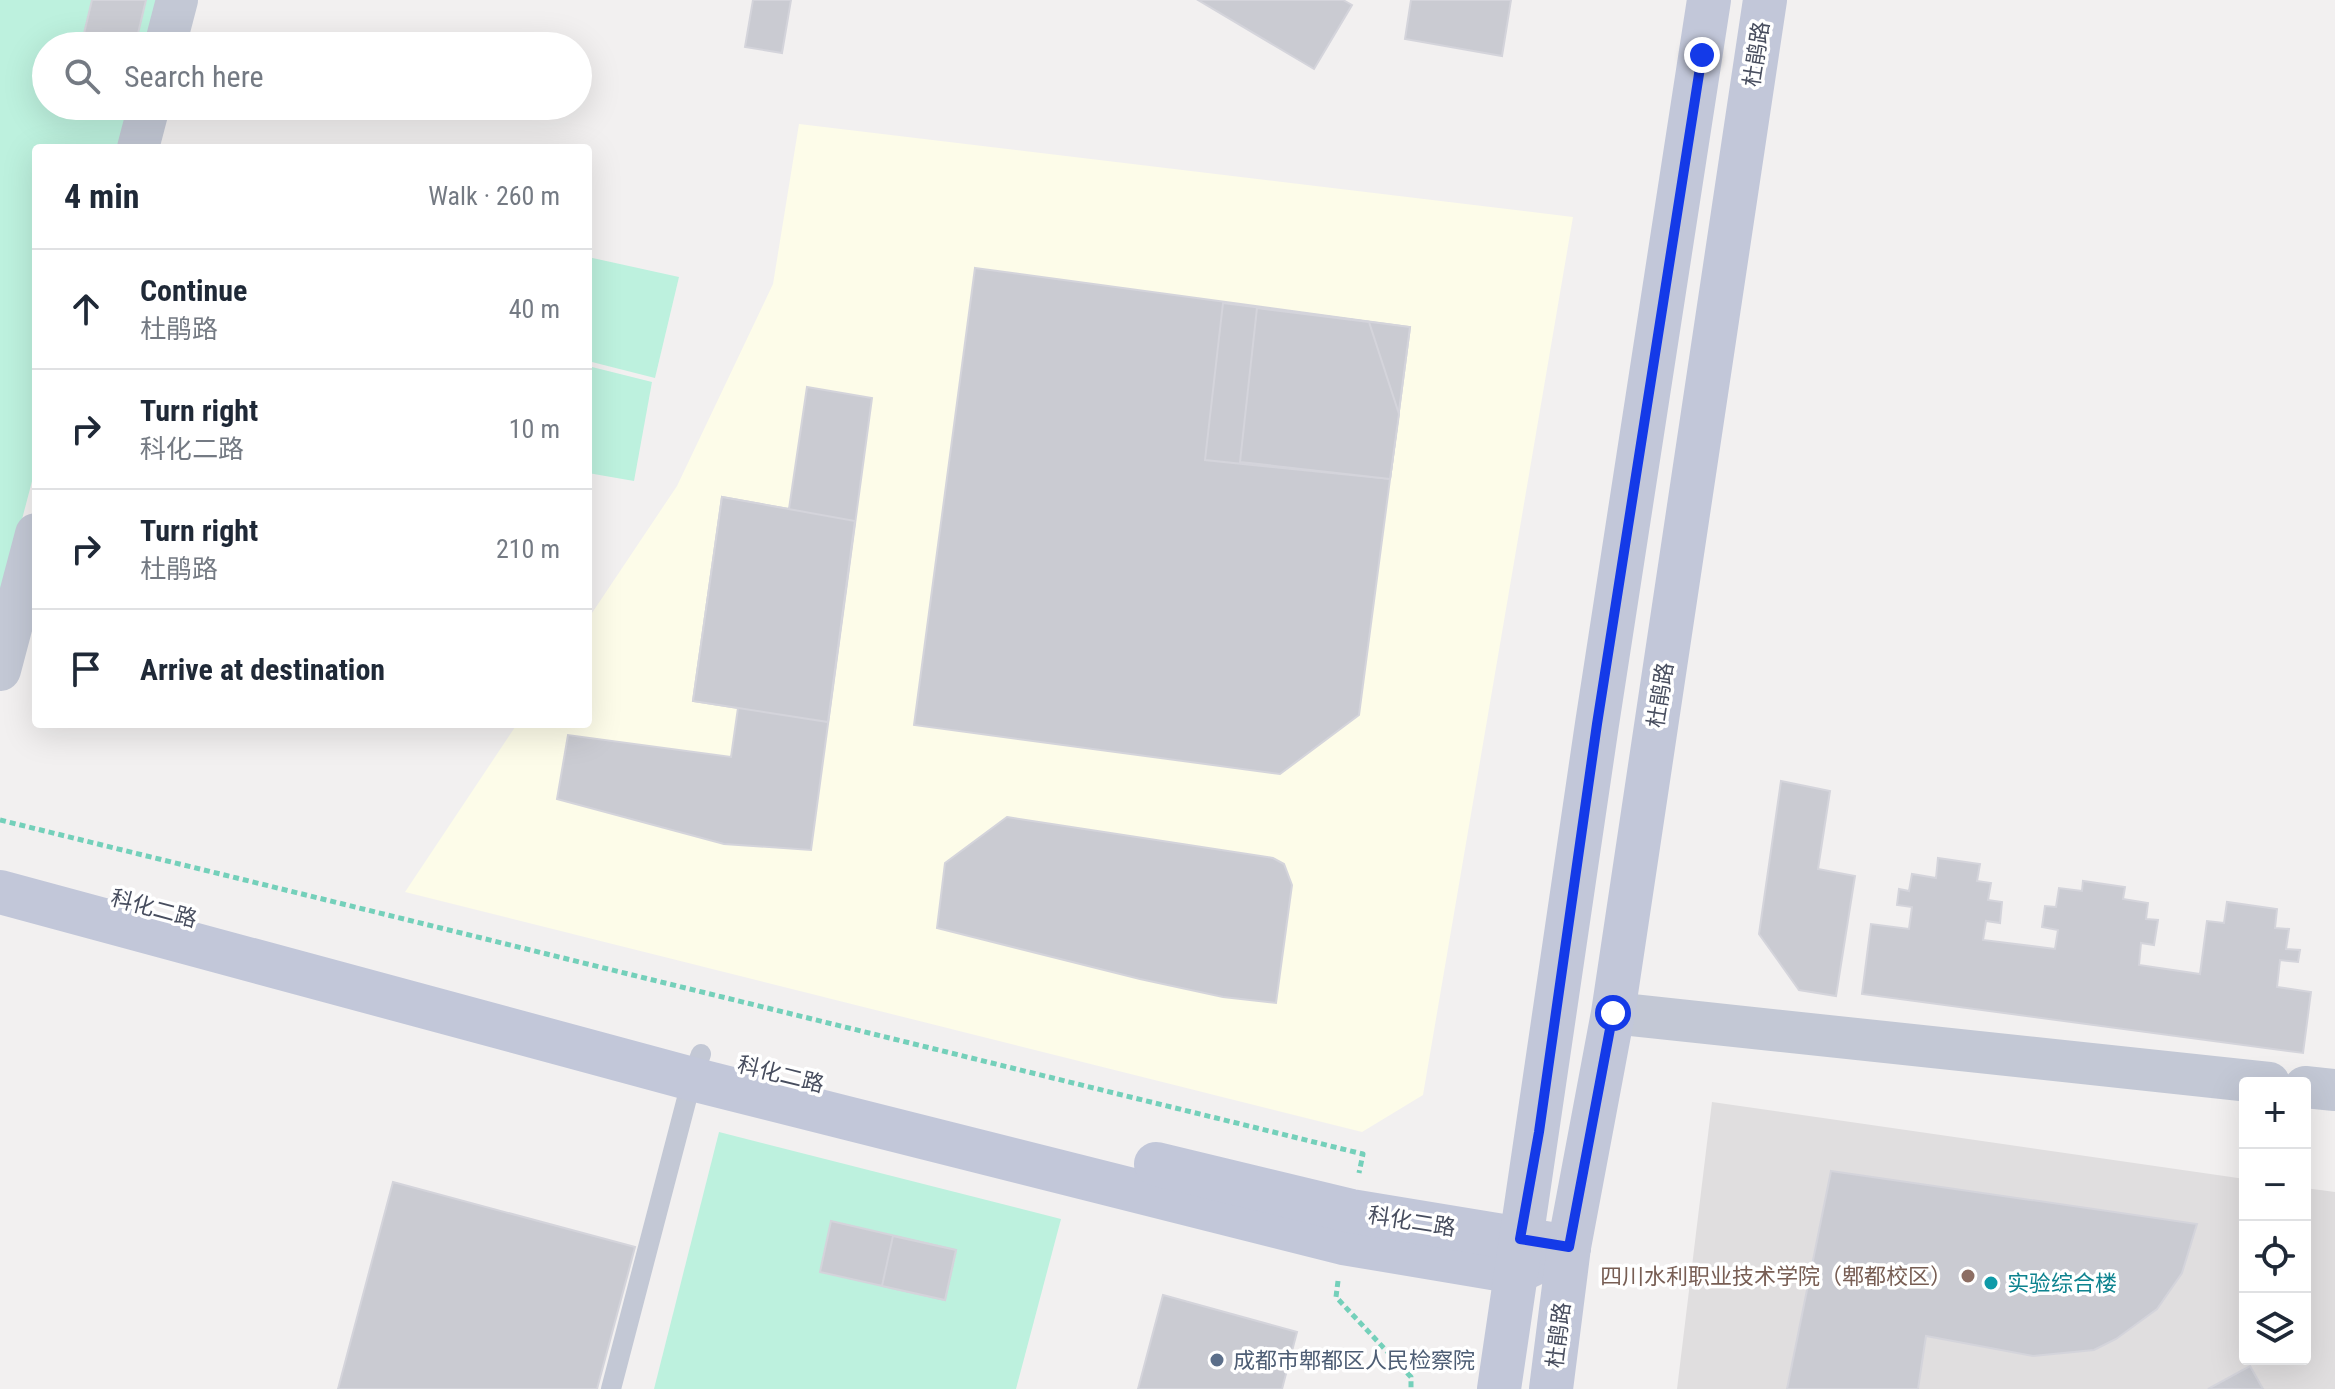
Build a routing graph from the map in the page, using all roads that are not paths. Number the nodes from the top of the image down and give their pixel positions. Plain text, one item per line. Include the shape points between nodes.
1 (177, 0) edge
2 (1709, 0) edge
3 (1765, 0) edge
4 (169, 32) edge
5 (145, 120) edge
6 (139, 144) edge
7 (32, 549) edge
8 (0, 670) edge
9 (0, 866) edge
10 (0, 892) edge
11 (1613, 1013) junction
12 (697, 1066) junction
13 (2239, 1080) edge
14 (2311, 1088) edge
15 (2335, 1090) edge
16 (1569, 1247) junction
17 (1518, 1255) junction
18 (611, 1389) edge
19 (1499, 1389) edge
20 (1551, 1389) edge

1 - 4 street
2 - 17 main road
3 - 11 main road, 杜鹃路
5 - 6 street
7 - 8 street
9 - 12 main road, 科化二路
10 - 12 main road
11 - 13 street
11 - 16 main road, 杜鹃路
12 - 17 main road, 科化二路 via 1347,1227
12 - 18 lane
14 - 15 street
16 - 17 main road, 科化二路
16 - 20 main road, 杜鹃路
17 - 19 main road

